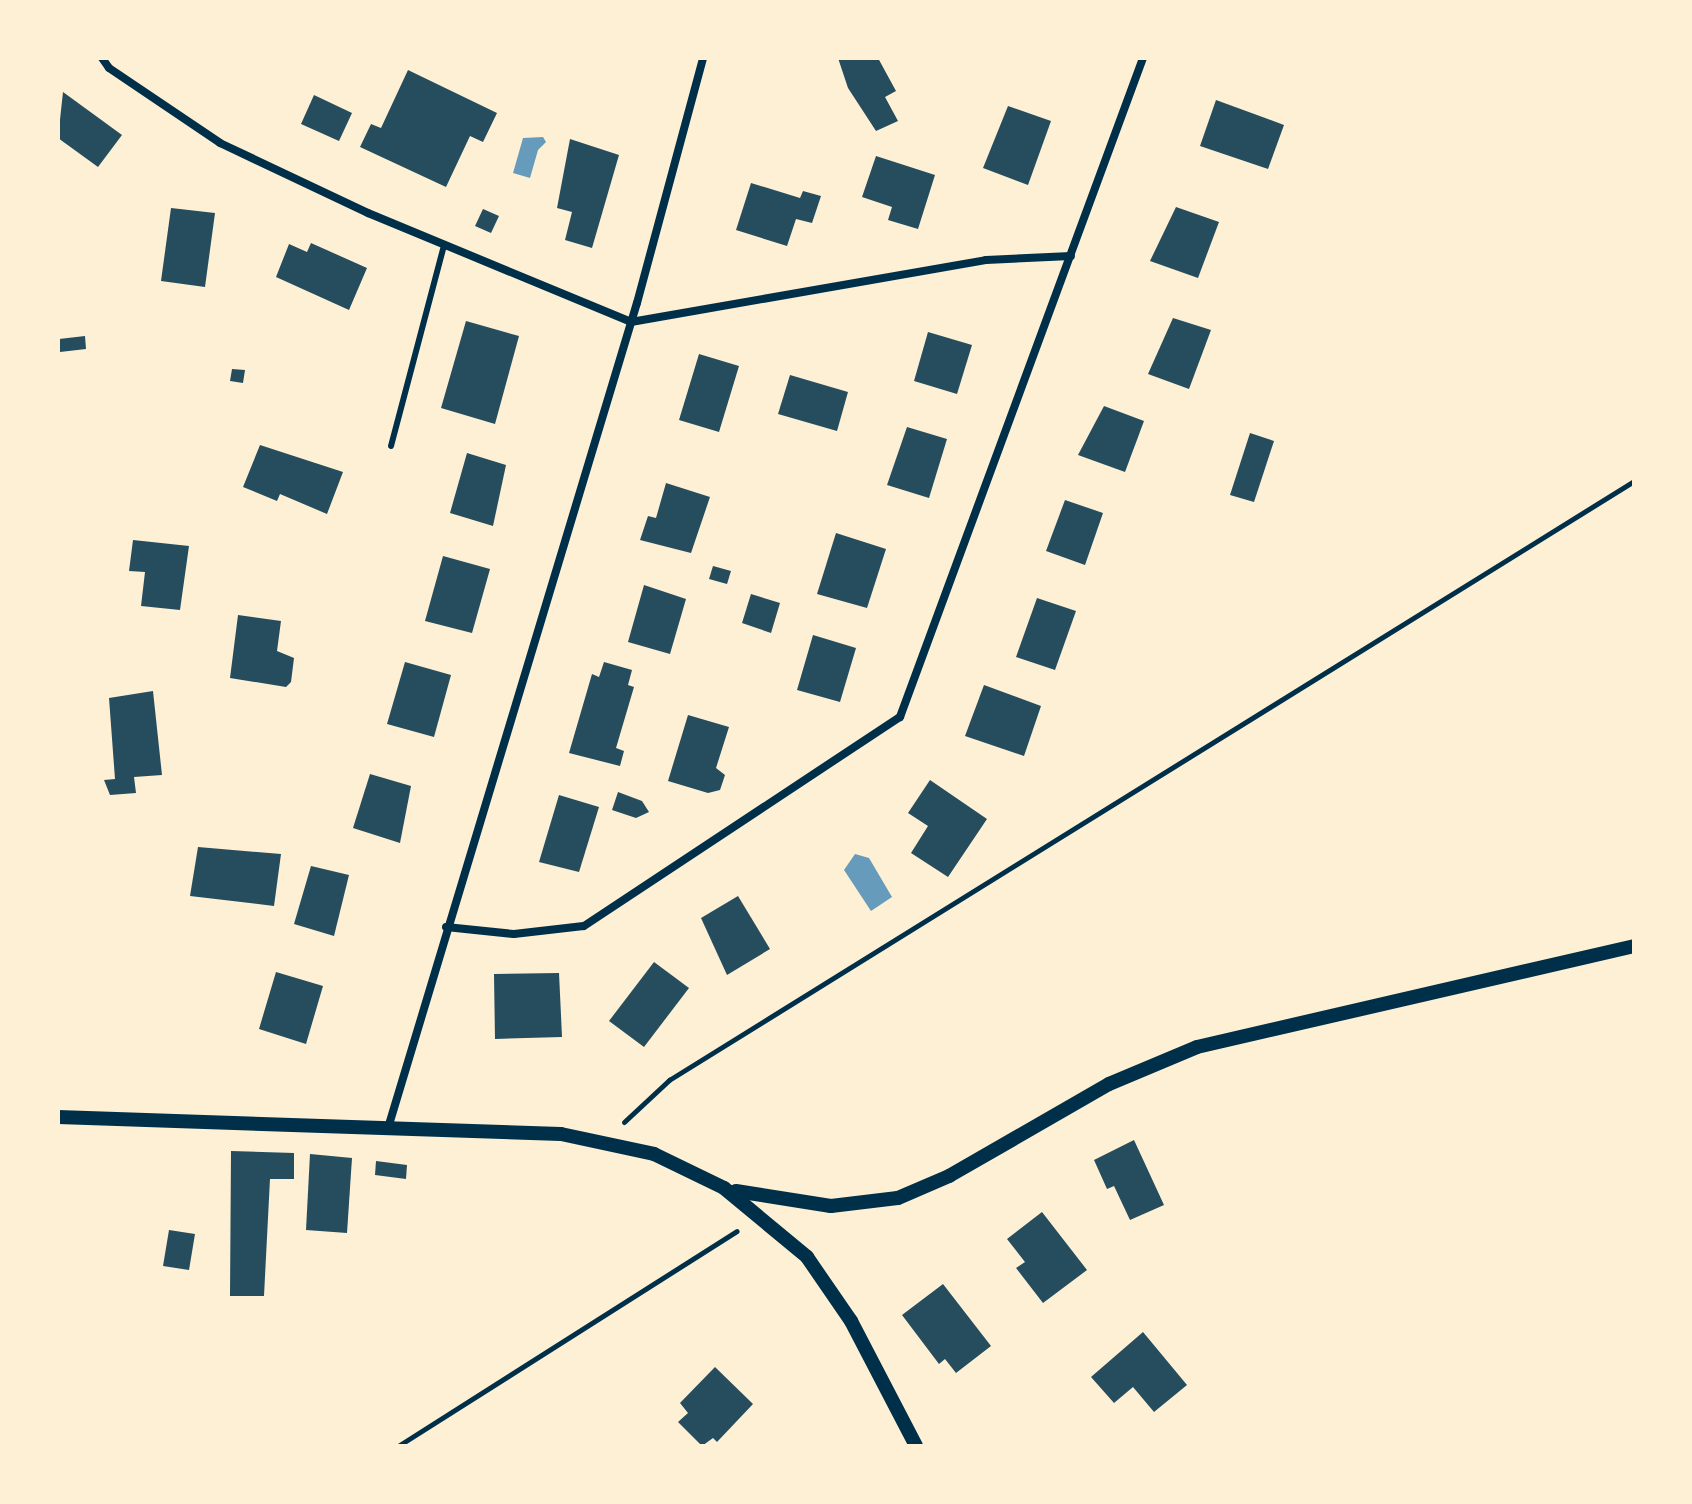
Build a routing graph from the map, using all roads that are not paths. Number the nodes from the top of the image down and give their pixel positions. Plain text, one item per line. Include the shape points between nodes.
1 (102, 58) edge
2 (703, 58) edge
3 (1143, 58) edge
4 (444, 245) junction
5 (1071, 256) junction
6 (631, 322) junction
7 (391, 446) dead end
8 (446, 927) junction
9 (1634, 946) edge
10 (58, 1117) edge
11 (388, 1128) junction
12 (724, 1188) junction
13 (916, 1446) edge

1 - 4 street via 109,68 220,143
2 - 6 street
3 - 5 street
4 - 6 street
4 - 7 lane
5 - 6 street via 986,260
5 - 8 street via 900,717 584,926 514,934
6 - 8 street
8 - 11 street
9 - 12 street via 1197,1047 1109,1084 949,1176 898,1198 864,1205 795,1204
10 - 11 street
11 - 12 street via 561,1134 626,1145
12 - 13 street via 762,1215 825,1280

